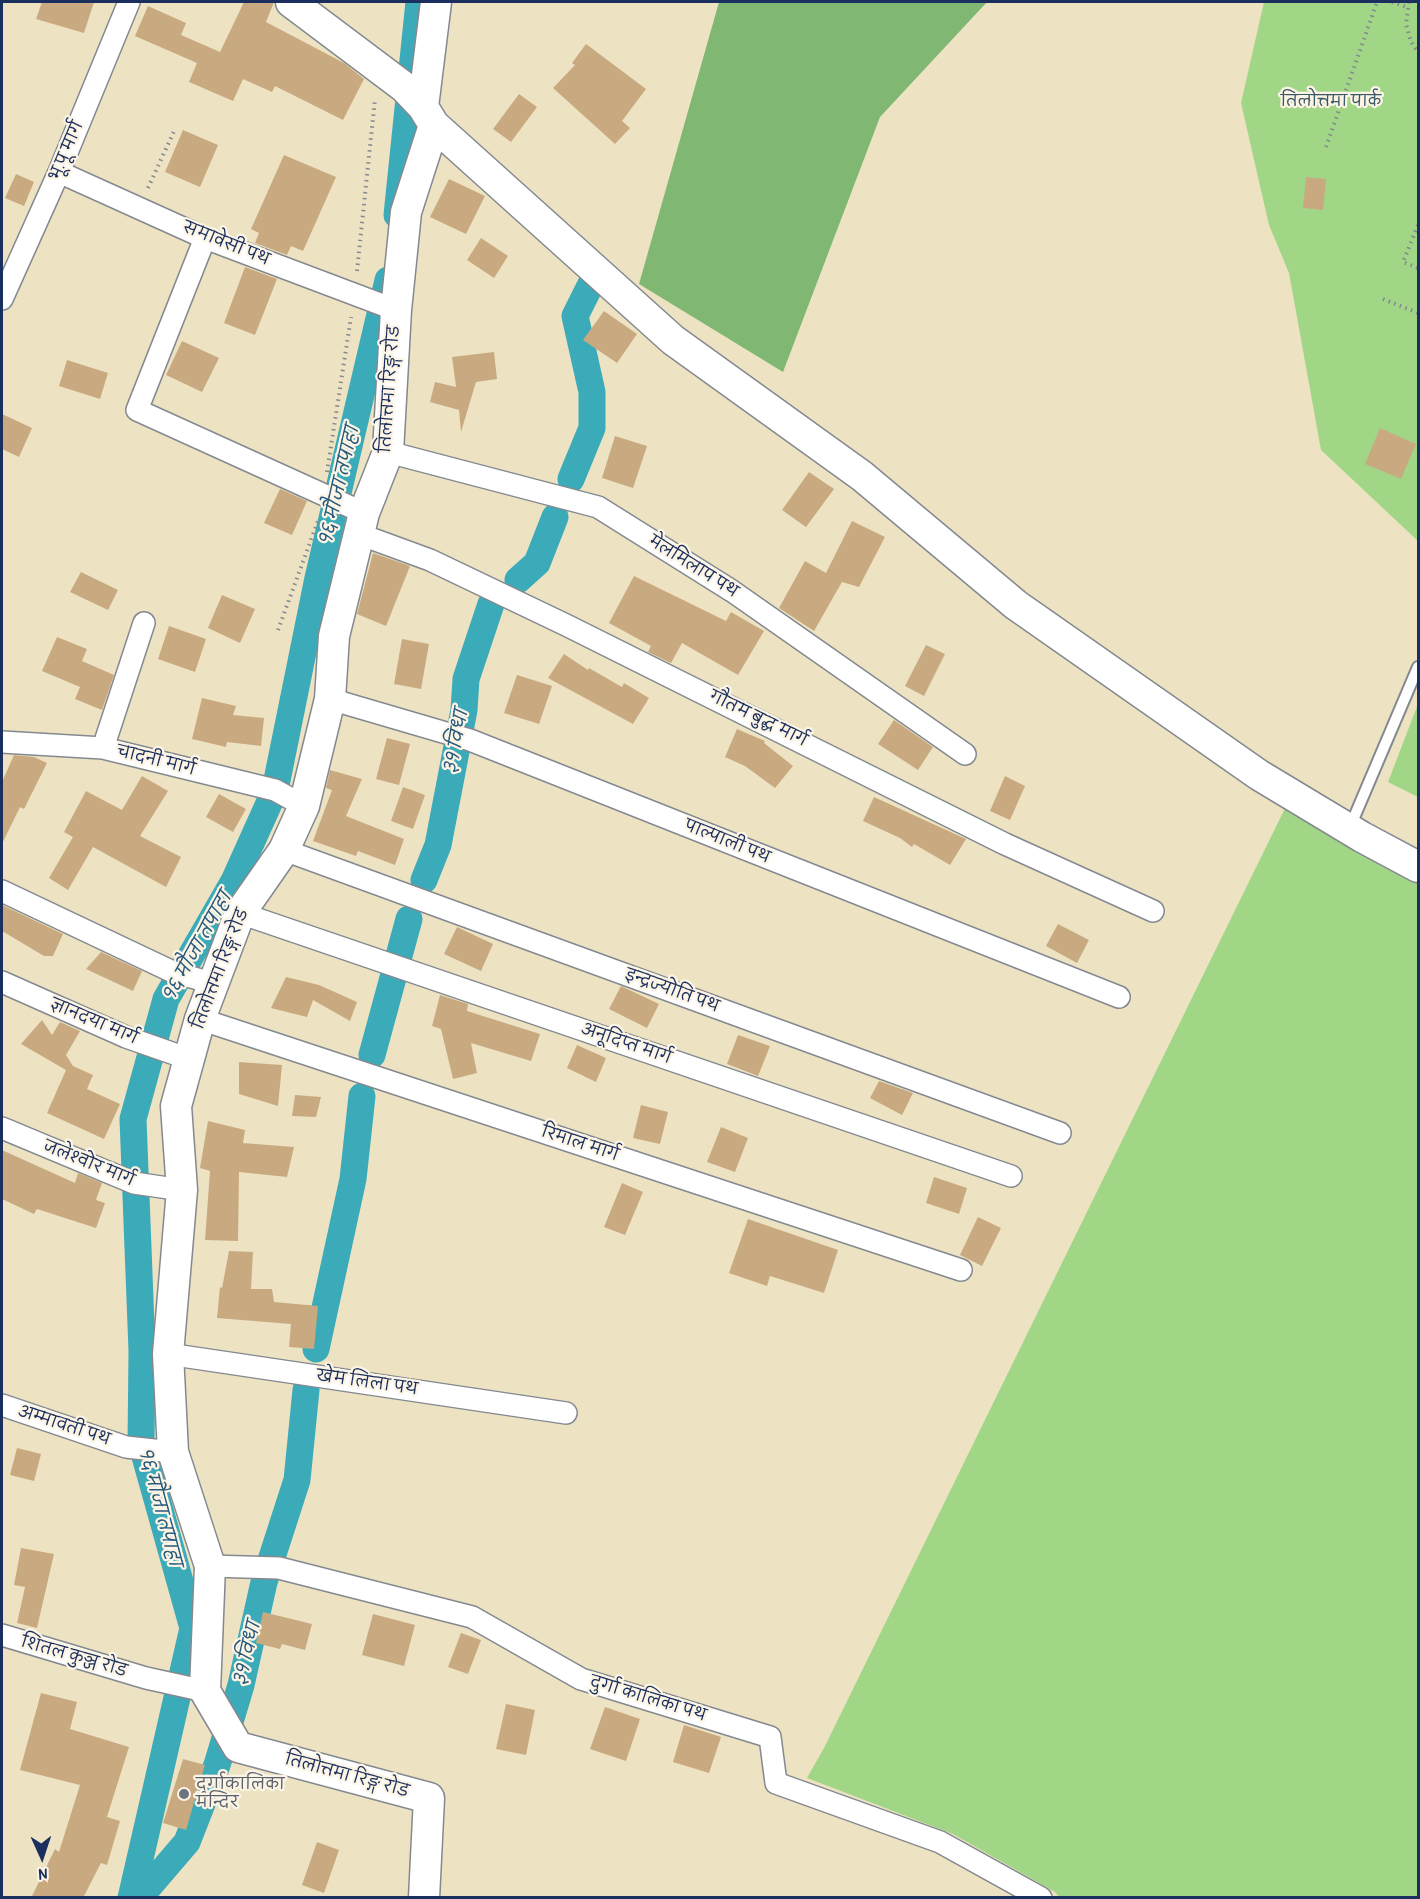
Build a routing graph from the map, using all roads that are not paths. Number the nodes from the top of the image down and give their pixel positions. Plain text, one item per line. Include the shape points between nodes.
1 (129, 2) edge
2 (291, 2) edge
3 (436, 2) edge
4 (421, 106) junction
5 (59, 172) junction
6 (205, 238) junction
7 (2, 299) edge
8 (396, 310) junction
9 (388, 452) junction
10 (362, 523) junction
11 (144, 623) dead end
12 (1419, 667) edge
13 (330, 699) junction
14 (2, 742) edge
15 (103, 748) junction
16 (965, 754) dead end
17 (304, 806) junction
18 (1350, 829) junction
19 (284, 850) junction
20 (1419, 867) edge
21 (2, 891) edge
22 (1153, 911) dead end
23 (240, 912) junction
24 (2, 982) edge
25 (212, 983) junction
26 (1119, 997) dead end
27 (200, 1019) junction
28 (189, 1059) junction
29 (2, 1128) edge
30 (1060, 1133) dead end
31 (1011, 1176) dead end
32 (181, 1190) junction
33 (961, 1270) dead end
34 (168, 1354) junction
35 (2, 1405) edge
36 (566, 1413) dead end
37 (173, 1452) junction
38 (211, 1566) junction
39 (2, 1635) edge
40 (206, 1692) junction
41 (424, 1898) edge
42 (1041, 1898) edge

1 - 5 street, भू.पू मार्ग
2 - 4 street
3 - 4 street, तिलोत्तमा रिङ्ग रोड
4 - 8 street, तिलोत्तमा रिङ्ग रोड
4 - 18 street via 673,340 861,476 1016,605 1258,775
5 - 6 street, समावेसी पथ
5 - 7 street, भू.पू मार्ग
6 - 8 street, समावेसी पथ
6 - 10 street, गौतम बुद्ध मार्ग via 137,410 325,494
8 - 9 street, तिलोत्तमा रिङ्ग रोड
9 - 10 street, तिलोत्तमा रिङ्ग रोड
9 - 16 street, मेलमिलाप पथ via 598,507 732,591
10 - 13 street, तिलोत्तमा रिङ्ग रोड via 334,636
10 - 22 street, गौतम बुद्ध मार्ग via 1005,844
11 - 15 street
12 - 18 lane
13 - 17 street, तिलोत्तमा रिङ्ग रोड
13 - 26 street, पाल्पाली पथ via 470,740
14 - 15 street, चादनी मार्ग
15 - 17 street, चादनी मार्ग via 275,790
17 - 19 street, तिलोत्तमा रिङ्ग रोड
18 - 20 street
19 - 23 street, तिलोत्तमा रिङ्ग रोड
19 - 30 street, इन्द्रज्योति पथ
21 - 25 street via 173,972
23 - 25 street, तिलोत्तमा रिङ्ग रोड
23 - 31 street, अनूदिप्त मार्ग
24 - 28 street, ज्ञानदया मार्ग via 126,1037
25 - 27 street, तिलोत्तमा रिङ्ग रोड
27 - 28 street, तिलोत्तमा रिङ्ग रोड
27 - 33 street, रिमाल मार्ग
28 - 32 street, तिलोत्तमा रिङ्ग रोड via 176,1106
29 - 32 street, जलेश्वोर मार्ग via 134,1183
32 - 34 street, तिलोत्तमा रिङ्ग रोड
34 - 36 street, खेम लिला पथ
34 - 37 street, तिलोत्तमा रिङ्ग रोड
35 - 37 street, अम्मावती पथ via 126,1447
37 - 38 street, तिलोत्तमा रिङ्ग रोड
38 - 40 street, तिलोत्तमा रिङ्ग रोड
38 - 42 street, दुर्गा कालिका पथ via 279,1568 472,1617 581,1679 770,1737 776,1783 940,1842
39 - 40 street, शितल कुञ्ज रोड
40 - 41 street, तिलोत्तमा रिङ्ग रोड via 238,1747 429,1798

